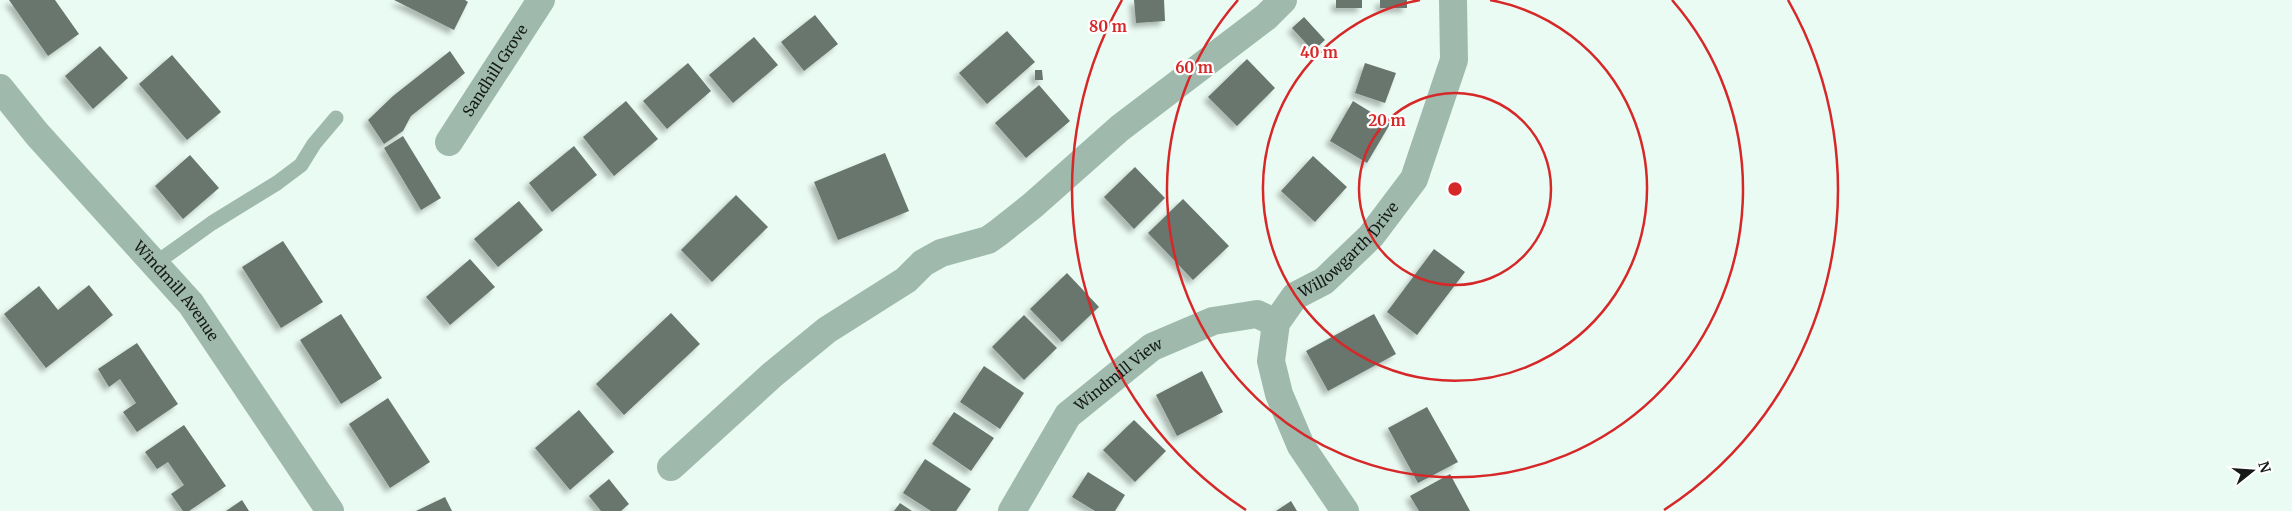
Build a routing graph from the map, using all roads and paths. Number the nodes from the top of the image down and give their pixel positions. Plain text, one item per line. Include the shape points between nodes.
1 (541, 0) edge
2 (1283, 0) edge
3 (1453, 0) edge
4 (0, 88) edge
5 (336, 118) dead end
6 (449, 142) dead end
7 (156, 263) junction
8 (1276, 324) junction
9 (671, 467) dead end
10 (330, 511) edge
11 (1012, 511) edge
12 (1345, 511) edge

1 - 6 street, Sandhill Grove
2 - 9 street via 1266,17 1120,128 998,233 988,240 941,252 923,263 906,280 827,330
3 - 8 street, Willowgarth Drive via 1454,60 1414,179 1371,236 1324,280 1295,296
4 - 7 street, Windmill Avenue via 37,134
5 - 7 lane via 301,165
7 - 10 street, Windmill Avenue via 191,304
8 - 11 street, Windmill View via 1257,314 1213,321 1152,347 1068,415
8 - 12 street, Willowgarth Drive via 1271,361 1279,394 1301,446

